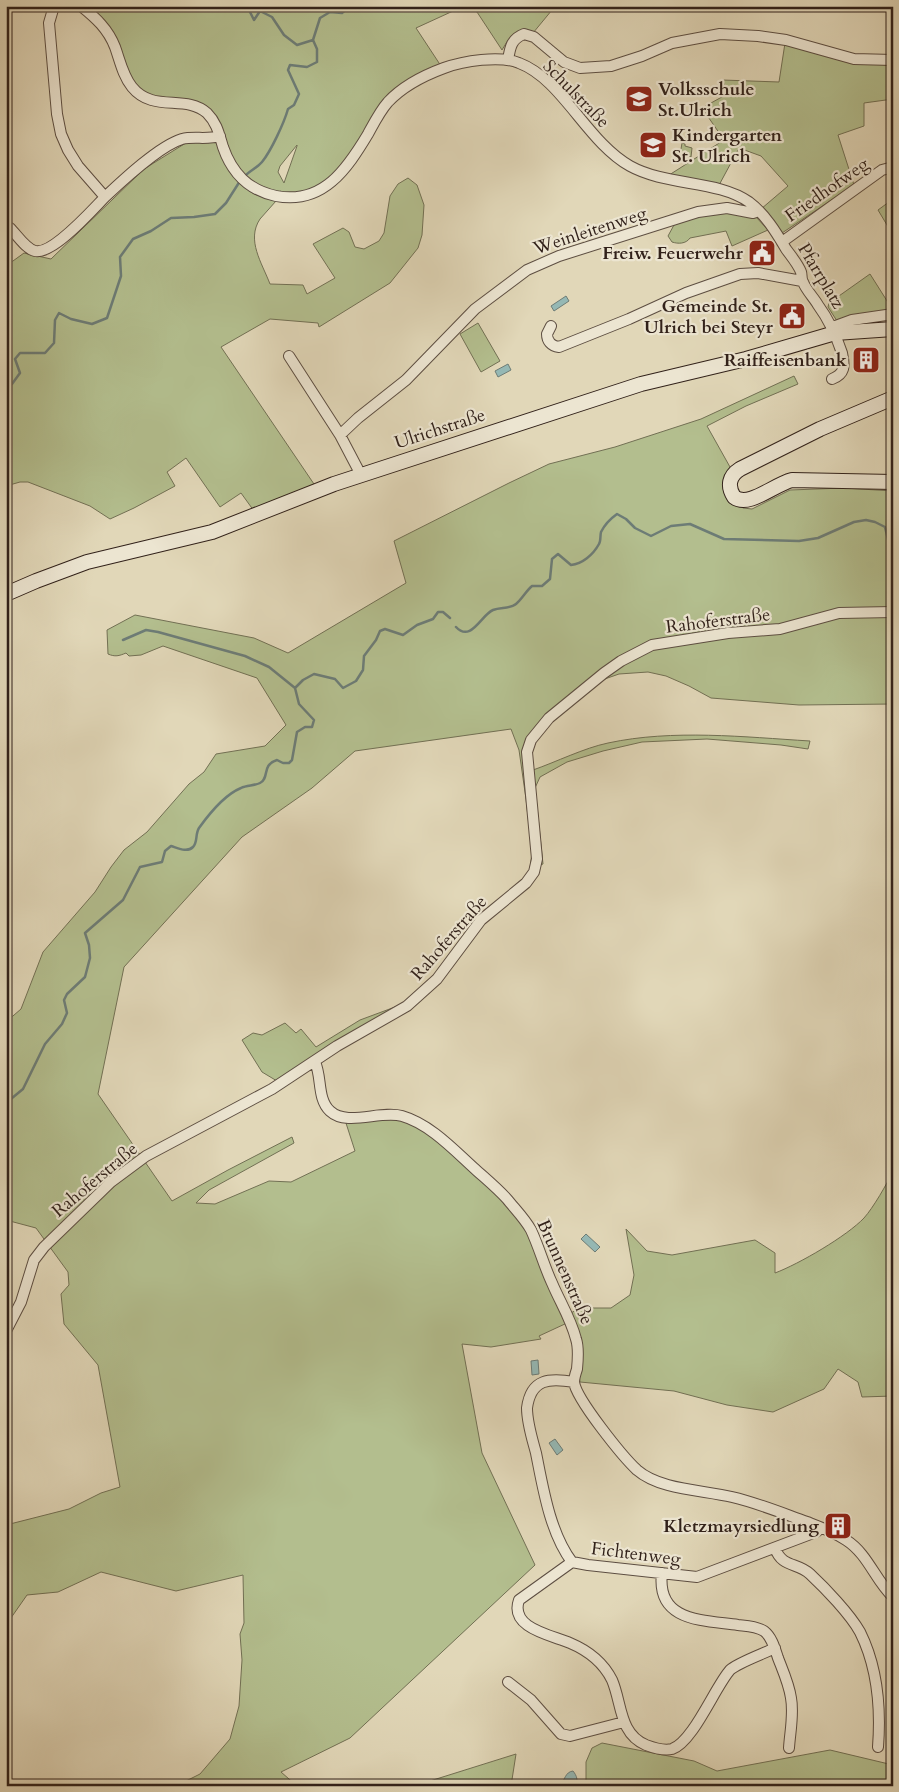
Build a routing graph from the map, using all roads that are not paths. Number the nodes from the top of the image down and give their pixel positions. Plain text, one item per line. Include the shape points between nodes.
1 (54, 6) edge
2 (81, 6) edge
3 (508, 60) junction
4 (893, 60) edge
5 (220, 136) junction
6 (893, 167) edge
7 (105, 197) junction
8 (759, 211) junction
9 (10, 228) dead end
10 (782, 242) junction
11 (802, 281) junction
12 (893, 314) edge
13 (551, 326) dead end
14 (893, 329) edge
15 (834, 330) junction
16 (289, 356) dead end
17 (832, 379) dead end
18 (893, 398) edge
19 (340, 434) junction
20 (361, 475) junction
21 (893, 482) edge
22 (6, 594) edge
23 (893, 612) edge
24 (315, 1062) junction
25 (6, 1331) edge
26 (574, 1382) junction
27 (821, 1528) junction
28 (775, 1548) junction
29 (572, 1562) junction
30 (662, 1573) junction
31 (893, 1597) edge
32 (775, 1648) junction
33 (508, 1682) dead end
34 (624, 1722) junction
35 (878, 1747) dead end
36 (789, 1748) dead end

1 - 7 street via 49,22 61,134 78,166
2 - 5 street, Schulstraße via 109,34 128,81 138,94 154,102 197,107 210,116
3 - 4 street via 514,40 524,34 534,37 564,62 580,68 624,62 681,40 731,34 786,40 854,59
3 - 5 street, Schulstraße via 450,66 400,92 387,102 345,170 323,188 304,196 288,198 249,186 229,160
3 - 8 street, Schulstraße via 541,77 603,145 628,165 654,176 728,192 741,197
5 - 7 street via 189,138 171,145 141,165
6 - 10 street, Friedhofweg via 882,170
7 - 9 street via 62,238 43,251 30,249
8 - 10 street, Schulstraße
8 - 19 street, Weinleitenweg via 753,213 727,208 698,212 559,256 527,270 475,308 406,380
10 - 11 street, Pfarrplatz via 800,270
11 - 13 street via 758,273 740,274 558,347 552,345 546,334
11 - 15 street, Pfarrplatz
12 - 15 street, Pfarrplatz via 852,320
14 - 15 street, Ulrichstraße
15 - 17 street via 844,369
15 - 20 street, Ulrichstraße via 746,359 641,384
16 - 19 street
18 - 21 street via 820,429 740,469 729,484 734,497 746,501 792,480
19 - 20 street
20 - 22 street, Ulrichstraße via 212,532 87,562
23 - 24 street, Rahoferstraße via 840,613 780,630 728,633 652,645 604,674 549,718 529,745 527,759 537,859 531,878 481,920 447,968 418,998
24 - 25 street, Rahoferstraße via 255,1099 146,1156 111,1182 34,1260 21,1302
24 - 26 street, Brunnenstraße via 324,1102 331,1113 344,1118 390,1114 414,1121 455,1150 517,1210 533,1235 576,1338 578,1356
26 - 27 street via 608,1438 647,1477 733,1497
26 - 29 street, Fichtenweg via 544,1381 534,1390 527,1408 555,1529
27 - 28 street, Fichtenweg
27 - 31 street via 856,1548
28 - 30 street, Fichtenweg via 699,1576
28 - 35 street via 781,1560 809,1573 859,1631 877,1684 880,1714
29 - 30 street, Fichtenweg
29 - 34 street via 519,1600 518,1617 528,1626 578,1646 600,1662 613,1683
30 - 32 street via 663,1596 678,1612 692,1619 758,1628 766,1633
32 - 34 street via 730,1670 689,1734 673,1748 660,1749 641,1743
32 - 36 street via 791,1700
33 - 34 street via 527,1696 565,1736

